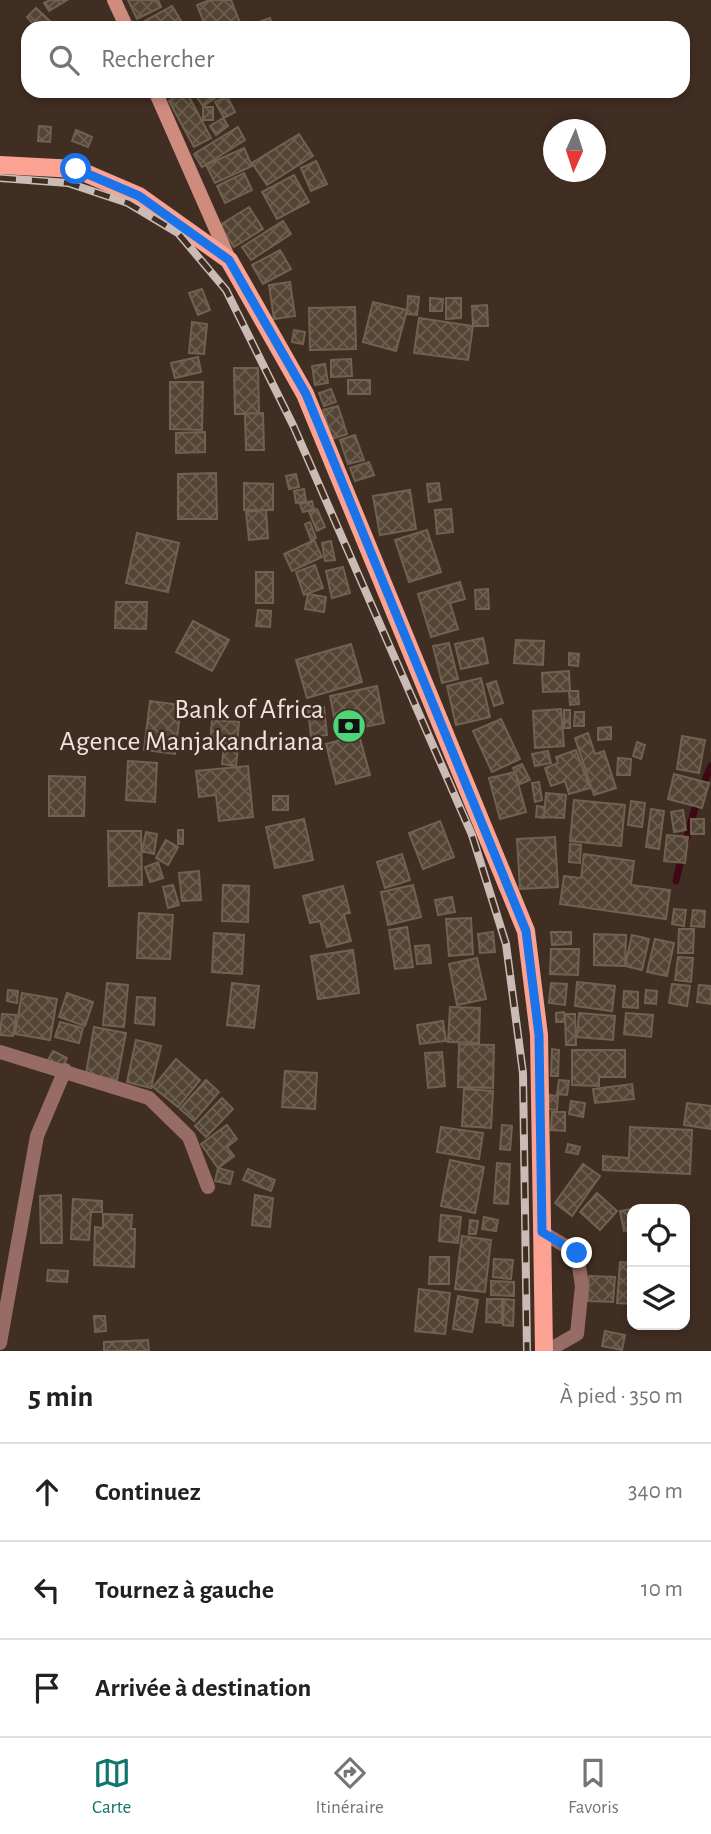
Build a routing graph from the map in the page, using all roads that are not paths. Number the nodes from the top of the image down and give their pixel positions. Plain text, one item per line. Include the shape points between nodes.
1 (114, 0) edge
2 (124, 21) edge
3 (158, 98) edge
4 (0, 165) edge
5 (229, 260) junction
6 (0, 1052) edge
7 (65, 1070) junction
8 (208, 1187) dead end
9 (542, 1232) junction
10 (0, 1343) edge
11 (546, 1351) edge

1 - 2 street
3 - 5 street
4 - 5 main road via 76,169 139,196
5 - 9 main road via 306,394 526,931 539,1035
6 - 7 street
7 - 8 street via 149,1098 189,1137
7 - 10 street via 37,1136
9 - 11 main road
9 - 11 street via 577,1253 582,1286 576,1334

